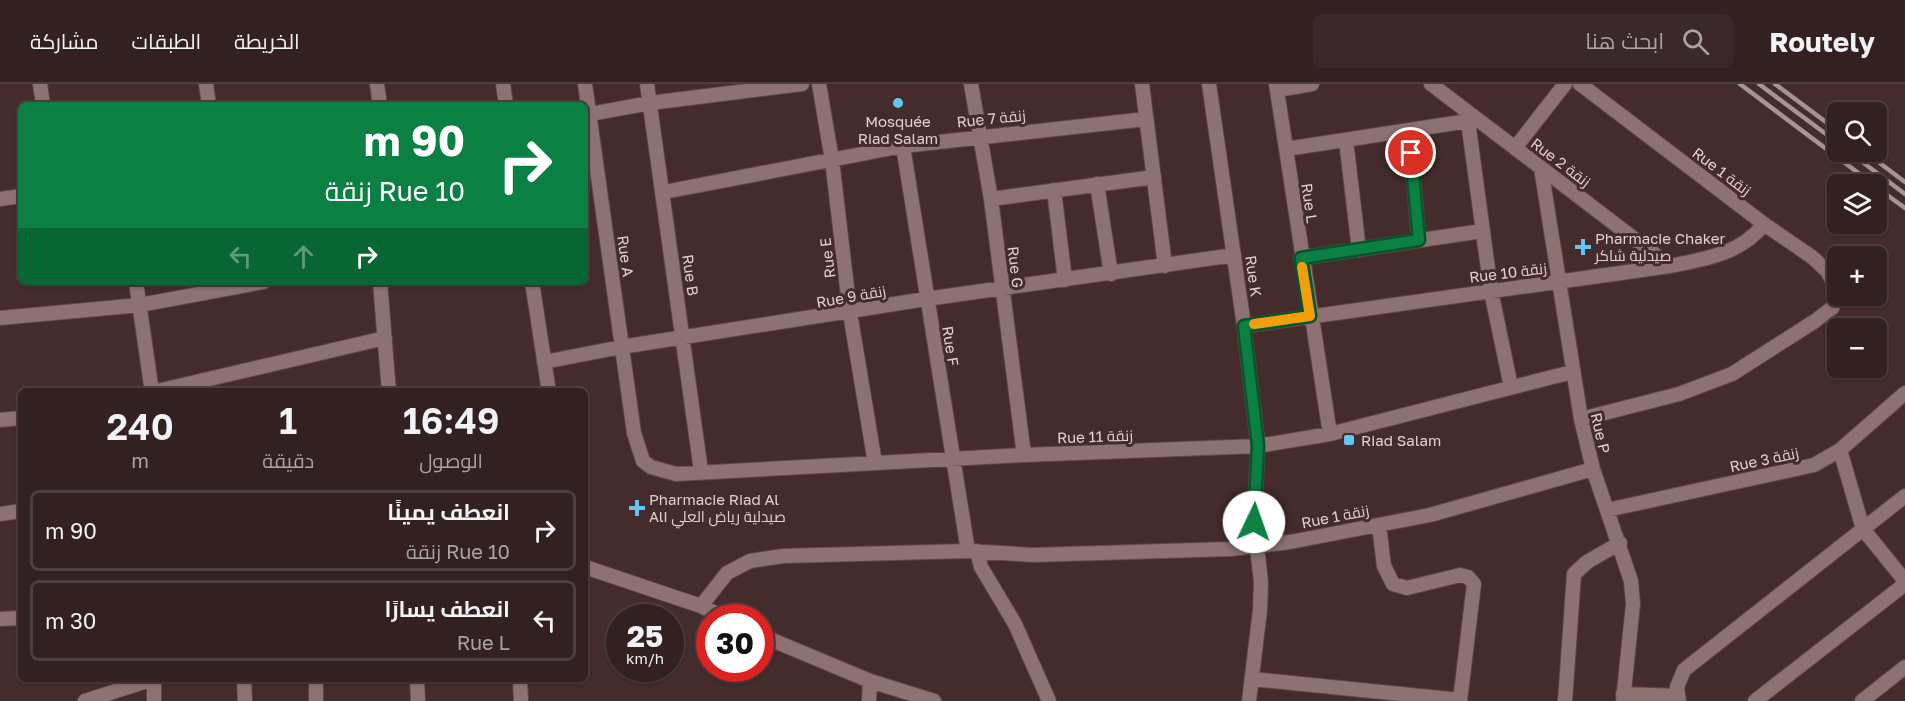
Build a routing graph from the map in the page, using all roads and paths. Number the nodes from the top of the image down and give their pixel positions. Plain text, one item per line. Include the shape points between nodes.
1 (40, 84) edge
2 (206, 84) edge
3 (377, 84) edge
4 (503, 84) edge
5 (585, 84) edge
6 (647, 84) edge
7 (802, 84) edge
8 (819, 84) edge
9 (971, 84) edge
10 (1142, 84) edge
11 (1209, 84) edge
12 (1312, 84) edge
13 (1431, 84) edge
14 (1564, 84) edge
15 (1580, 84) edge
16 (1276, 87) edge
17 (43, 102) edge
18 (209, 102) edge
19 (380, 102) edge
20 (506, 102) edge
21 (586, 102) edge
22 (650, 103) junction
23 (588, 114) edge
24 (1470, 118) junction
25 (1146, 119) junction
26 (588, 121) edge
27 (1409, 131) junction
28 (979, 136) junction
29 (1346, 140) junction
30 (903, 146) junction
31 (1286, 148) junction
32 (1515, 148) junction
33 (832, 160) junction
34 (1541, 168) junction
35 (1154, 177) junction
36 (1097, 184) junction
37 (1054, 190) junction
38 (664, 192) junction
39 (18, 196) edge
40 (0, 199) edge
41 (991, 199) junction
42 (1764, 224) junction
43 (1482, 231) junction
44 (1419, 240) junction
45 (1359, 250) junction
46 (1234, 255) junction
47 (1301, 258) junction
48 (1165, 266) junction
49 (1670, 266) junction
50 (1827, 271) edge
51 (1111, 274) junction
52 (1065, 280) junction
53 (1560, 282) junction
54 (137, 285) edge
55 (246, 285) edge
56 (380, 285) edge
57 (532, 285) edge
58 (1003, 289) junction
59 (1491, 291) junction
60 (926, 299) junction
61 (140, 305) junction
62 (1833, 306) edge
63 (850, 313) junction
64 (1310, 316) junction
65 (0, 318) edge
66 (1244, 326) junction
67 (385, 338) junction
68 (683, 338) junction
69 (621, 347) junction
70 (544, 362) junction
71 (1572, 372) junction
72 (1511, 387) junction
73 (151, 388) edge
74 (169, 388) edge
75 (389, 388) edge
76 (548, 388) edge
77 (1905, 393) edge
78 (18, 418) edge
79 (1581, 419) junction
80 (0, 420) edge
81 (634, 433) joint
82 (1330, 434) junction
83 (1258, 446) junction
84 (1840, 450) junction
85 (1024, 455) junction
86 (953, 460) junction
87 (875, 463) junction
88 (1593, 469) junction
89 (701, 471) junction
90 (1905, 496) edge
91 (1607, 510) junction
92 (18, 512) edge
93 (0, 514) edge
94 (1379, 525) junction
95 (1863, 529) junction
96 (1620, 543) junction
97 (1257, 546) junction
98 (973, 551) junction
99 (588, 568) edge
100 (1905, 583) edge
101 (696, 604) edge
102 (703, 604) edge
103 (18, 618) edge
104 (0, 619) edge
105 (774, 641) edge
106 (1905, 667) edge
107 (1252, 679) junction
108 (870, 681) junction
109 (146, 682) edge
110 (152, 682) edge
111 (244, 682) edge
112 (316, 682) edge
113 (417, 682) edge
114 (520, 682) edge
115 (1623, 698) edge
116 (1678, 698) edge
117 (85, 701) edge
118 (154, 701) edge
119 (245, 701) edge
120 (316, 701) edge
121 (418, 701) edge
122 (521, 701) edge
123 (869, 701) edge
124 (934, 701) edge
125 (1049, 701) edge
126 (1250, 701) edge
127 (1460, 701) edge
128 (1565, 701) edge
129 (1755, 701) edge
130 (1862, 701) edge

1 - 17 street
2 - 18 street
3 - 19 street
4 - 20 street
5 - 21 street, Rue A
6 - 22 street, Rue B
7 - 22 street
8 - 33 street, Rue E
9 - 28 street, Rue G
10 - 25 street
11 - 46 street, Rue K
12 - 16 street
13 - 24 street, Rue 2 زنقة
14 - 32 street
15 - 42 street, Rue 1 زنقة
16 - 31 street, Rue L
22 - 23 street
22 - 38 street, Rue B
24 - 27 street
24 - 32 street, Rue 2 زنقة
24 - 43 street
25 - 28 street, Rue 7 زنقة
25 - 35 street
26 - 69 street, Rue A
27 - 29 street
27 - 44 street
28 - 30 street, Rue 7 زنقة
28 - 41 street, Rue G
29 - 31 street
29 - 45 street
30 - 33 street, Rue 7 زنقة
30 - 60 street, Rue F
31 - 47 street, Rue L
32 - 34 street, Rue 2 زنقة
33 - 38 street, Rue 7 زنقة
33 - 63 street, Rue E
34 - 49 street, Rue 2 زنقة
34 - 53 street, Rue P
35 - 36 street
35 - 48 street
36 - 37 street
36 - 51 street
37 - 41 street
37 - 52 street
38 - 68 street, Rue B
39 - 40 street
41 - 58 street, Rue G
42 - 49 street, Rue 10 زنقة via 1734,249 1712,258
42 - 50 street, Rue 1 زنقة
43 - 44 street
43 - 59 street
44 - 45 street
45 - 47 street
46 - 48 street, Rue 9 زنقة
46 - 66 street, Rue K
47 - 64 street, Rue L
48 - 51 street, Rue 9 زنقة
49 - 53 street, Rue 10 زنقة
51 - 52 street, Rue 9 زنقة
52 - 58 street, Rue 9 زنقة
53 - 59 street, Rue 10 زنقة
53 - 71 street, Rue P
54 - 61 street
55 - 61 street
56 - 67 street
57 - 70 street
58 - 60 street, Rue 9 زنقة
58 - 85 street, Rue G
59 - 64 street, Rue 10 زنقة
59 - 72 street
60 - 63 street, Rue 9 زنقة
60 - 86 street, Rue F
61 - 65 street
61 - 73 street
62 - 79 street, Rue 1 زنقة via 1757,359 1708,384
63 - 68 street, Rue 9 زنقة
63 - 87 street, Rue E
64 - 66 street, Rue 10 زنقة
64 - 82 street, Rue L
66 - 83 street, Rue K
67 - 74 street
67 - 75 street
68 - 69 street, Rue 9 زنقة
68 - 89 street, Rue B
69 - 70 street, Rue 9 زنقة
69 - 81 street, Rue A
70 - 76 street
71 - 72 street, Rue 11 زنقة
71 - 79 street, Rue P
72 - 82 street, Rue 11 زنقة
77 - 84 street, Rue 3 زنقة
78 - 80 street
79 - 88 street, Rue P
81 - 89 street, Rue 11 زنقة via 638,453 651,467 676,474
82 - 83 street, Rue 11 زنقة
83 - 85 street, Rue 11 زنقة
83 - 97 street, Rue K via 1254,522
84 - 91 street, Rue 3 زنقة via 1814,465
84 - 95 street
85 - 86 street, Rue 11 زنقة
86 - 87 street, Rue 11 زنقة
86 - 98 street, Rue F
87 - 89 street, Rue 11 زنقة
88 - 91 street, Rue P
88 - 94 street, Rue 1 زنقة via 1430,515
90 - 95 street
91 - 96 street, Rue P
92 - 93 street
94 - 97 street, Rue 1 زنقة
94 - 127 street via 1384,566 1393,584 1407,588 1460,575 1468,576 1474,584
95 - 100 street
95 - 116 street via 1692,663 1679,679
96 - 115 street, Rue P via 1633,604
96 - 128 street via 1574,574
97 - 98 street, Rue 1 زنقة via 1033,555
97 - 107 street, Rue K via 1260,610
98 - 102 street, Rue 1 زنقة via 821,554 750,561 727,573
98 - 125 street, Rue F via 1015,624
99 - 101 street
100 - 129 street
103 - 104 street
105 - 108 street
106 - 130 street
107 - 126 street, Rue K
107 - 127 street
108 - 123 street
108 - 124 street
109 - 117 street
110 - 118 street
111 - 119 street
112 - 120 street
113 - 121 street
114 - 122 street
115 - 116 street

